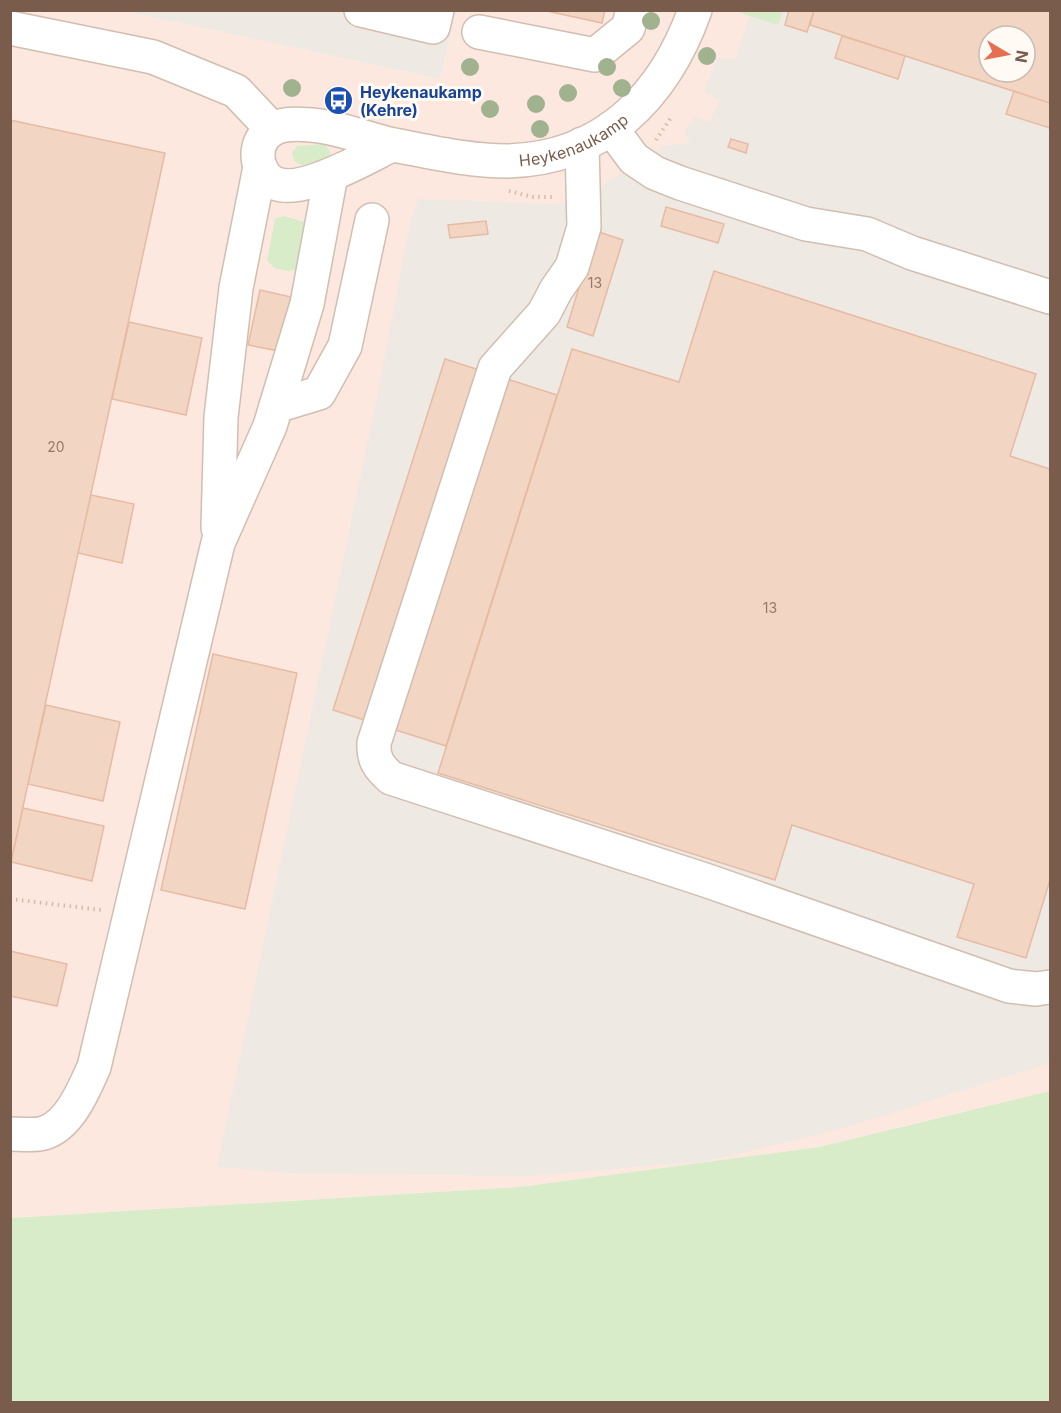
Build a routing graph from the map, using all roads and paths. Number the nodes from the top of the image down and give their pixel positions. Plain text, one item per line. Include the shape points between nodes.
1 (361, 10) edge
2 (437, 10) edge
3 (633, 10) edge
4 (695, 10) edge
5 (10, 28) edge
6 (479, 32) dead end
7 (611, 128) junction
8 (272, 129) junction
9 (582, 144) junction
10 (392, 145) junction
11 (260, 167) junction
12 (331, 174) junction
13 (372, 220) dead end
14 (1050, 297) edge
15 (276, 406) junction
16 (218, 543) junction
17 (11, 899) edge
18 (131, 916) junction
19 (1050, 987) edge
20 (10, 1134) edge

1 - 2 street via 434,27
3 - 6 street via 628,28 595,55
4 - 7 street, Heykenaukamp via 669,69 648,98
5 - 8 street via 153,57 236,91
7 - 9 street, Heykenaukamp
7 - 14 street via 631,156 655,173 806,224 860,254 912,252
8 - 10 street, Heykenaukamp via 312,125
8 - 11 street via 258,150
9 - 10 street, Heykenaukamp via 556,154 506,161
9 - 19 street via 584,188 553,257 556,290 544,313 495,368 374,743 378,767 391,778 705,880 1009,986
10 - 12 street
11 - 12 street via 276,184 285,186
11 - 16 street via 236,288 221,417
12 - 15 street via 307,304
13 - 15 street via 345,346 319,393
15 - 16 street
16 - 18 street
17 - 18 path via 86,906
18 - 20 street via 102,1040 80,1097 63,1120 44,1133

